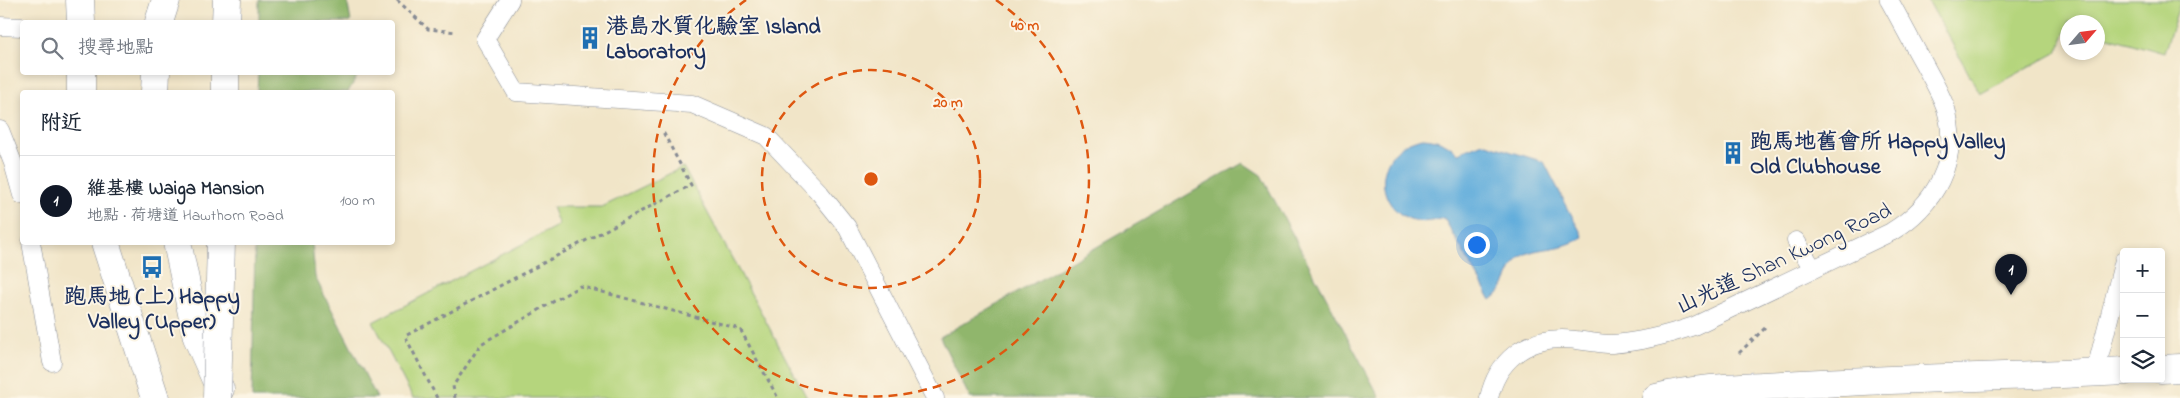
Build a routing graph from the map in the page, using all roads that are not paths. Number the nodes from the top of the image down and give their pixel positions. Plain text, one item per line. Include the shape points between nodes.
1 (80, 0) edge
2 (166, 0) edge
3 (227, 0) edge
4 (510, 0) edge
5 (1889, 0) edge
6 (80, 20) edge
7 (160, 20) edge
8 (226, 20) edge
9 (0, 26) edge
10 (20, 27) edge
11 (81, 75) edge
12 (156, 75) edge
13 (225, 75) edge
14 (81, 90) edge
15 (155, 90) edge
16 (225, 90) edge
17 (0, 130) edge
18 (20, 188) edge
19 (1796, 241) dead end
20 (32, 245) edge
21 (106, 245) edge
22 (178, 245) edge
23 (221, 245) edge
24 (1813, 270) junction
25 (2120, 274) edge
26 (52, 362) dead end
27 (2180, 368) edge
28 (2165, 369) edge
29 (2120, 371) edge
30 (2095, 372) junction
31 (2031, 387) edge
32 (155, 398) edge
33 (217, 398) edge
34 (224, 398) edge
35 (935, 398) edge
36 (1489, 398) edge
37 (1656, 398) edge

1 - 6 main road
2 - 7 main road
3 - 8 main road
4 - 35 lane via 485,38 516,92 692,104 766,136 847,227
5 - 24 lane, 山光道 Shan Kwong Road via 1944,105 1949,129 1949,151 1944,171 1936,190 1909,222
9 - 10 lane
11 - 14 main road
12 - 15 main road
13 - 16 main road
17 - 18 lane
19 - 24 lane
20 - 26 lane
21 - 32 main road
22 - 34 main road via 197,338
23 - 33 main road, bridge
24 - 36 lane, 山光道 Shan Kwong Road via 1694,326 1666,335 1610,344 1564,339 1528,345 1513,354 1493,381
25 - 30 lane
27 - 28 main road
29 - 30 main road
30 - 31 main road
31 - 37 main road via 1817,383 1688,391

